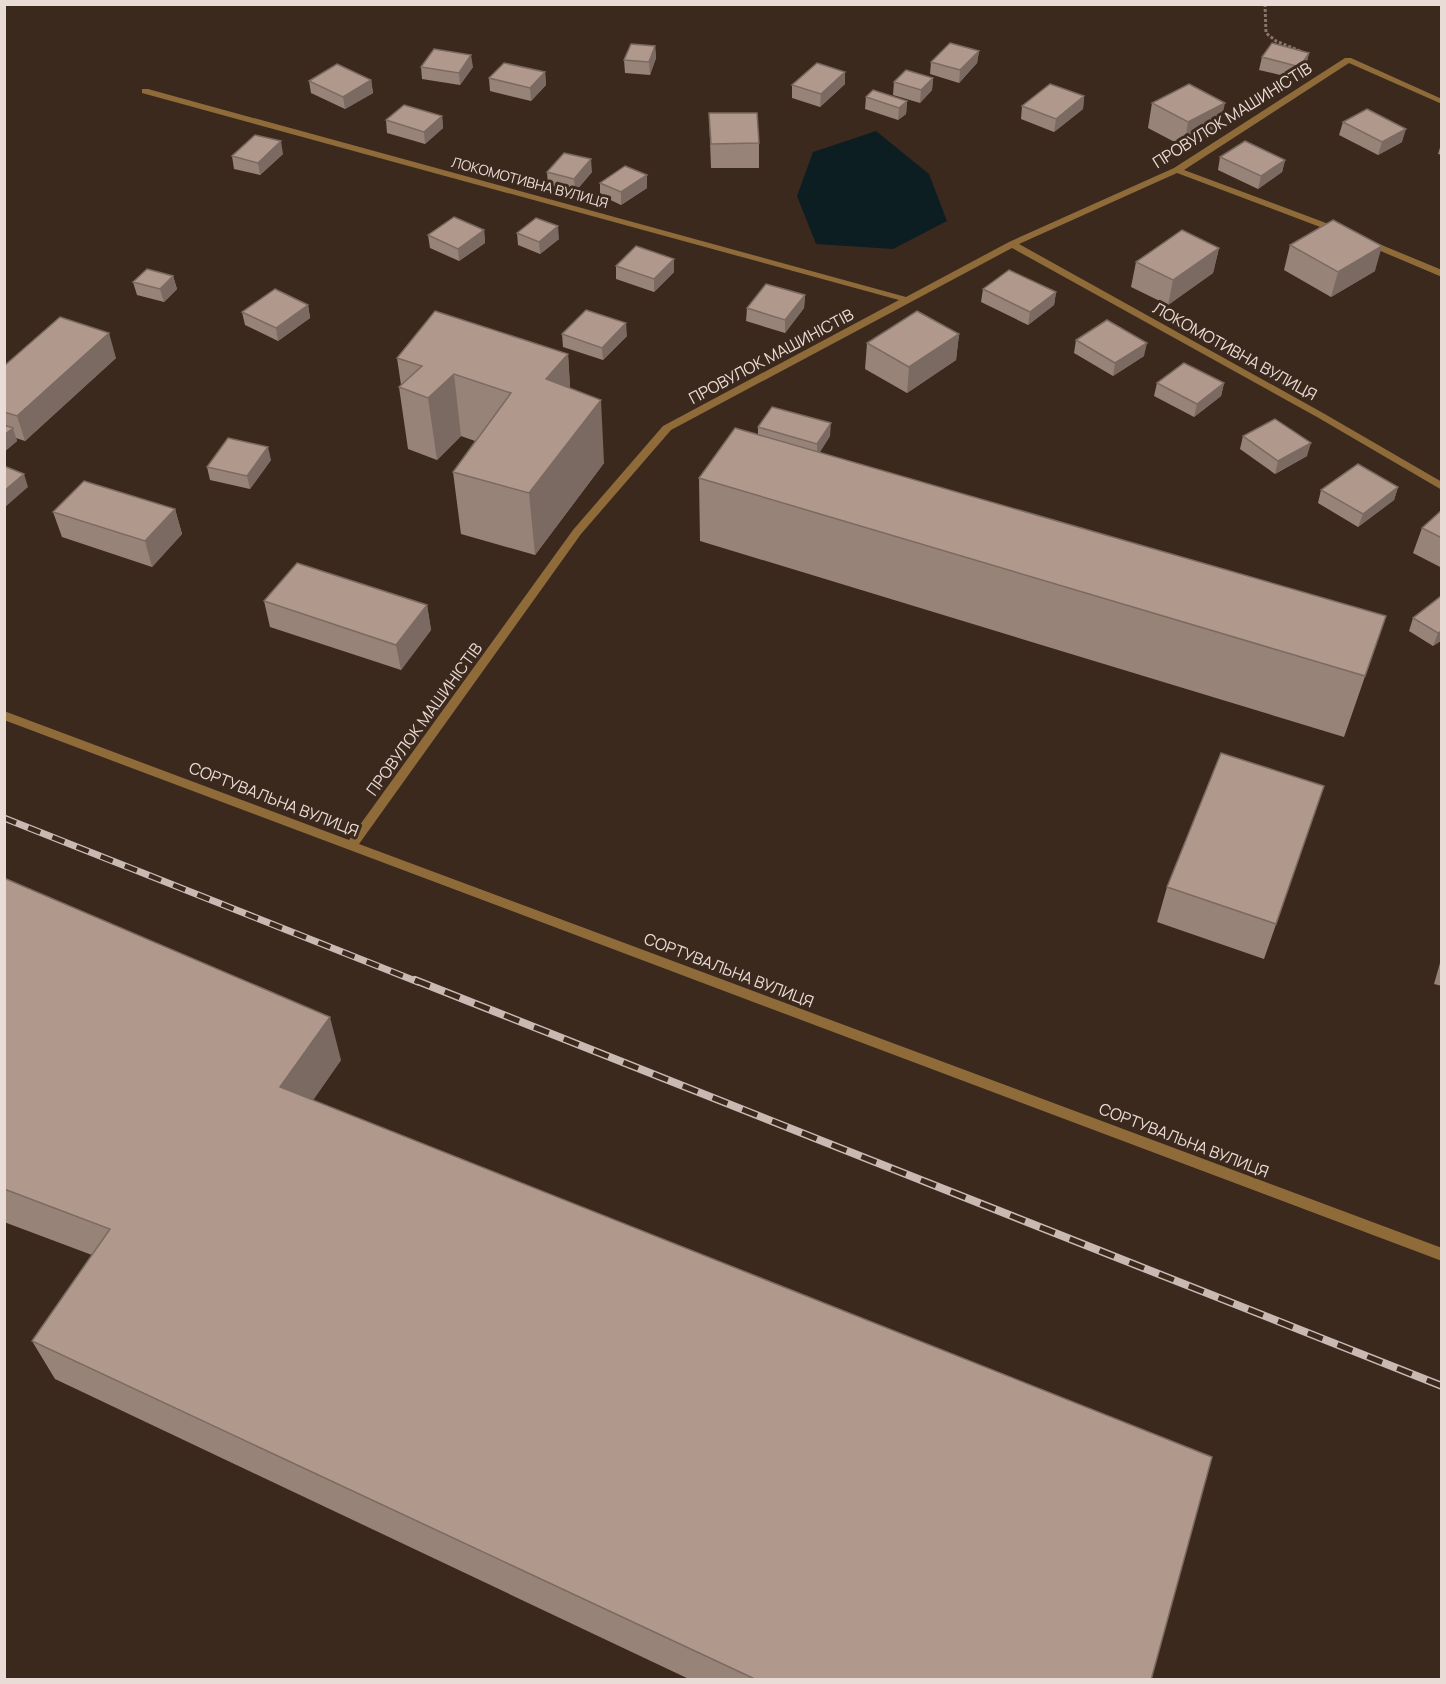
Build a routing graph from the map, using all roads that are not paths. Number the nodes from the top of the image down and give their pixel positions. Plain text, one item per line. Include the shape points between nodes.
1 (145, 91) dead end
2 (1442, 102) edge
3 (1178, 170) junction
4 (1343, 233) edge
5 (1354, 237) edge
6 (1012, 244) junction
7 (1442, 274) edge
8 (908, 300) junction
9 (1442, 487) edge
10 (4, 715) edge
11 (351, 846) junction
12 (1442, 1255) edge

1 - 8 street, ЛОКОМОТИВНА ВУЛИЦЯ
2 - 3 street, ПРОВУЛОК МАШИНІСТІВ via 1348,60
3 - 4 street
3 - 6 street, ПРОВУЛОК МАШИНІСТІВ
5 - 7 street
6 - 8 street, ПРОВУЛОК МАШИНІСТІВ
6 - 9 street, ЛОКОМОТИВНА ВУЛИЦЯ
8 - 11 street, ПРОВУЛОК МАШИНІСТІВ via 667,428 577,532
10 - 11 street, СОРТУВАЛЬНА ВУЛИЦЯ
11 - 12 street, СОРТУВАЛЬНА ВУЛИЦЯ

